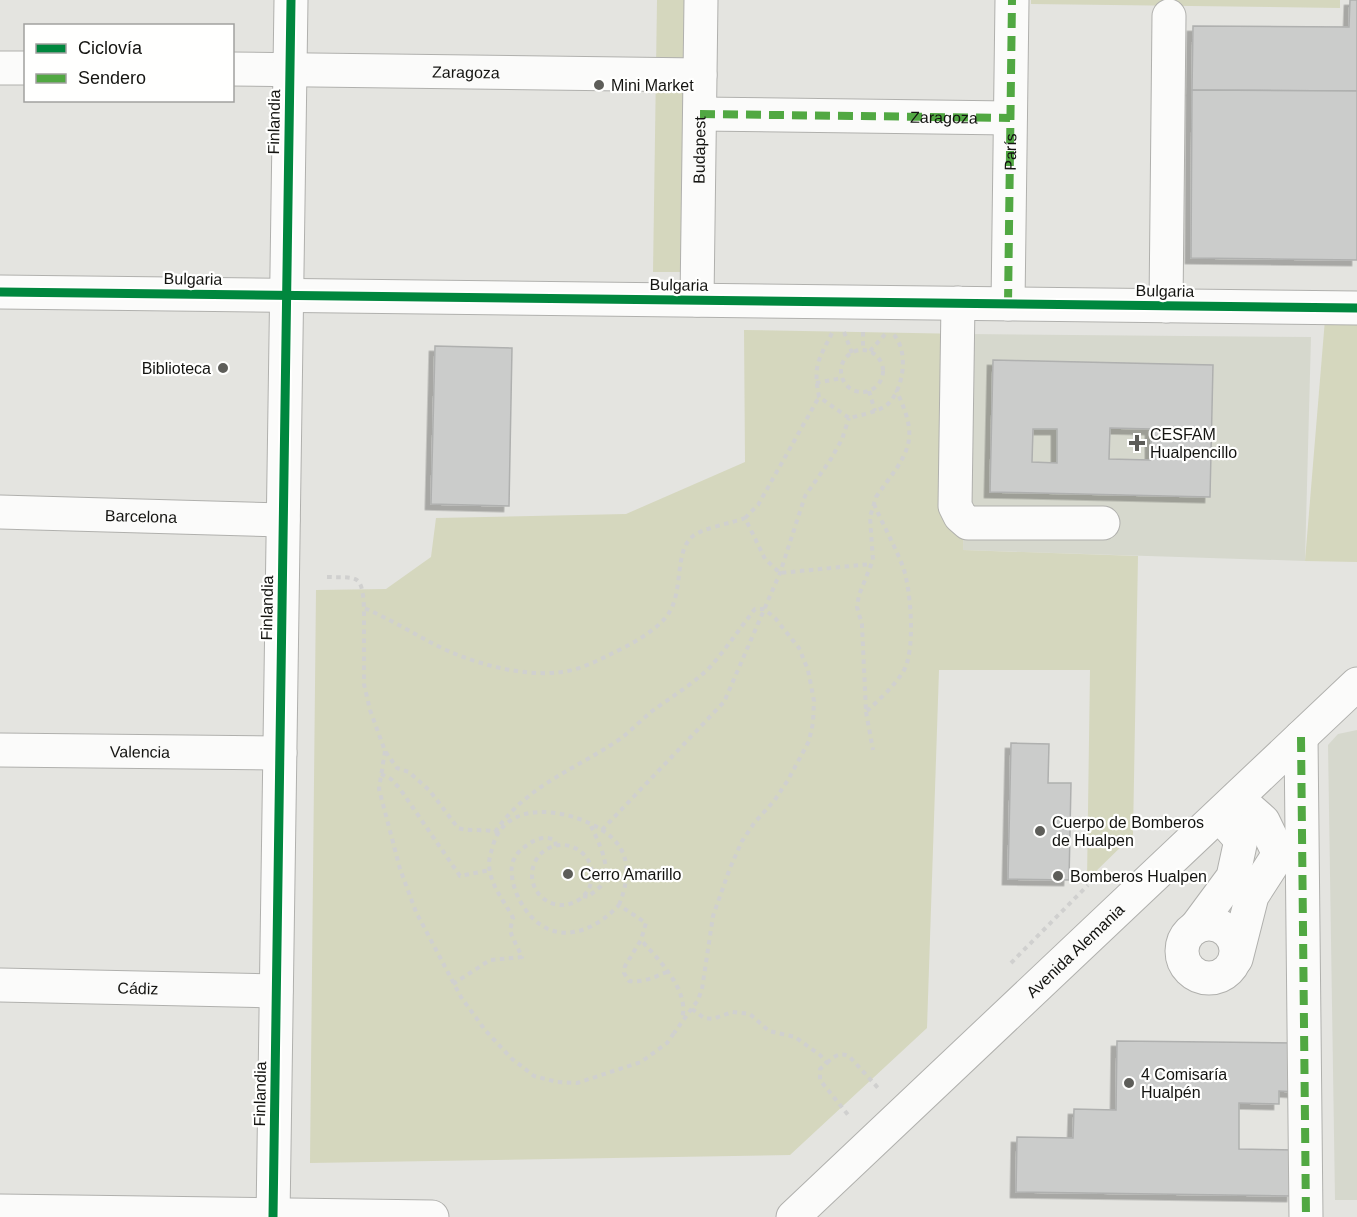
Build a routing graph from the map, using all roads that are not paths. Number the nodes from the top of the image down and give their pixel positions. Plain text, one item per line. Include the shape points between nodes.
1 (291, 0) edge
2 (701, 0) edge
3 (1012, 0) edge
4 (1169, 16) dead end
5 (0, 68) edge
6 (24, 68) edge
7 (234, 69) edge
8 (290, 69) junction
9 (700, 75) junction
10 (700, 114) junction
11 (1010, 118) junction
12 (0, 292) edge
13 (286, 295) junction
14 (697, 300) junction
15 (958, 303) junction
16 (1008, 304) junction
17 (1166, 306) junction
18 (1357, 308) edge
19 (0, 512) edge
20 (283, 520) junction
21 (1103, 523) dead end
22 (1357, 684) edge
23 (1301, 737) junction
24 (0, 750) edge
25 (280, 753) junction
26 (1228, 806) junction
27 (1196, 927) junction
28 (1236, 959) junction
29 (0, 985) edge
30 (276, 991) junction
31 (0, 1211) edge
32 (273, 1216) edge
33 (432, 1217) edge
34 (793, 1217) edge
35 (1306, 1217) edge

1 - 8 street, Finlandia
2 - 9 street, Budapest
3 - 11 street, París
4 - 17 street
5 - 6 street
7 - 8 street, Zaragoza
8 - 9 street, Zaragoza
8 - 13 street, Finlandia
9 - 10 street, Budapest
10 - 11 street, Zaragoza
10 - 14 street, Budapest
11 - 16 street, París
12 - 13 street, Bulgaria
13 - 14 street, Bulgaria
13 - 20 street, Finlandia
14 - 15 street, Bulgaria via 886,321
15 - 16 street, Bulgaria
15 - 21 street via 955,506 960,516 968,523
16 - 17 street, Bulgaria
17 - 18 street, Bulgaria
19 - 20 street, Barcelona
20 - 25 street, Finlandia
22 - 23 street, Avenida Alemania
23 - 26 street, Avenida Alemania
23 - 35 street
24 - 25 street, Valencia
25 - 30 street, Finlandia
26 - 27 street via 1241,840 1233,877
26 - 28 street via 1263,820 1280,854 1252,896
26 - 34 street, Avenida Alemania
27 - 28 street via 1209,924 1226,929 1236,945
27 - 28 street via 1182,949 1193,974 1212,979 1221,976
29 - 30 street, Cádiz
30 - 32 street, Finlandia
31 - 32 street
32 - 33 street

